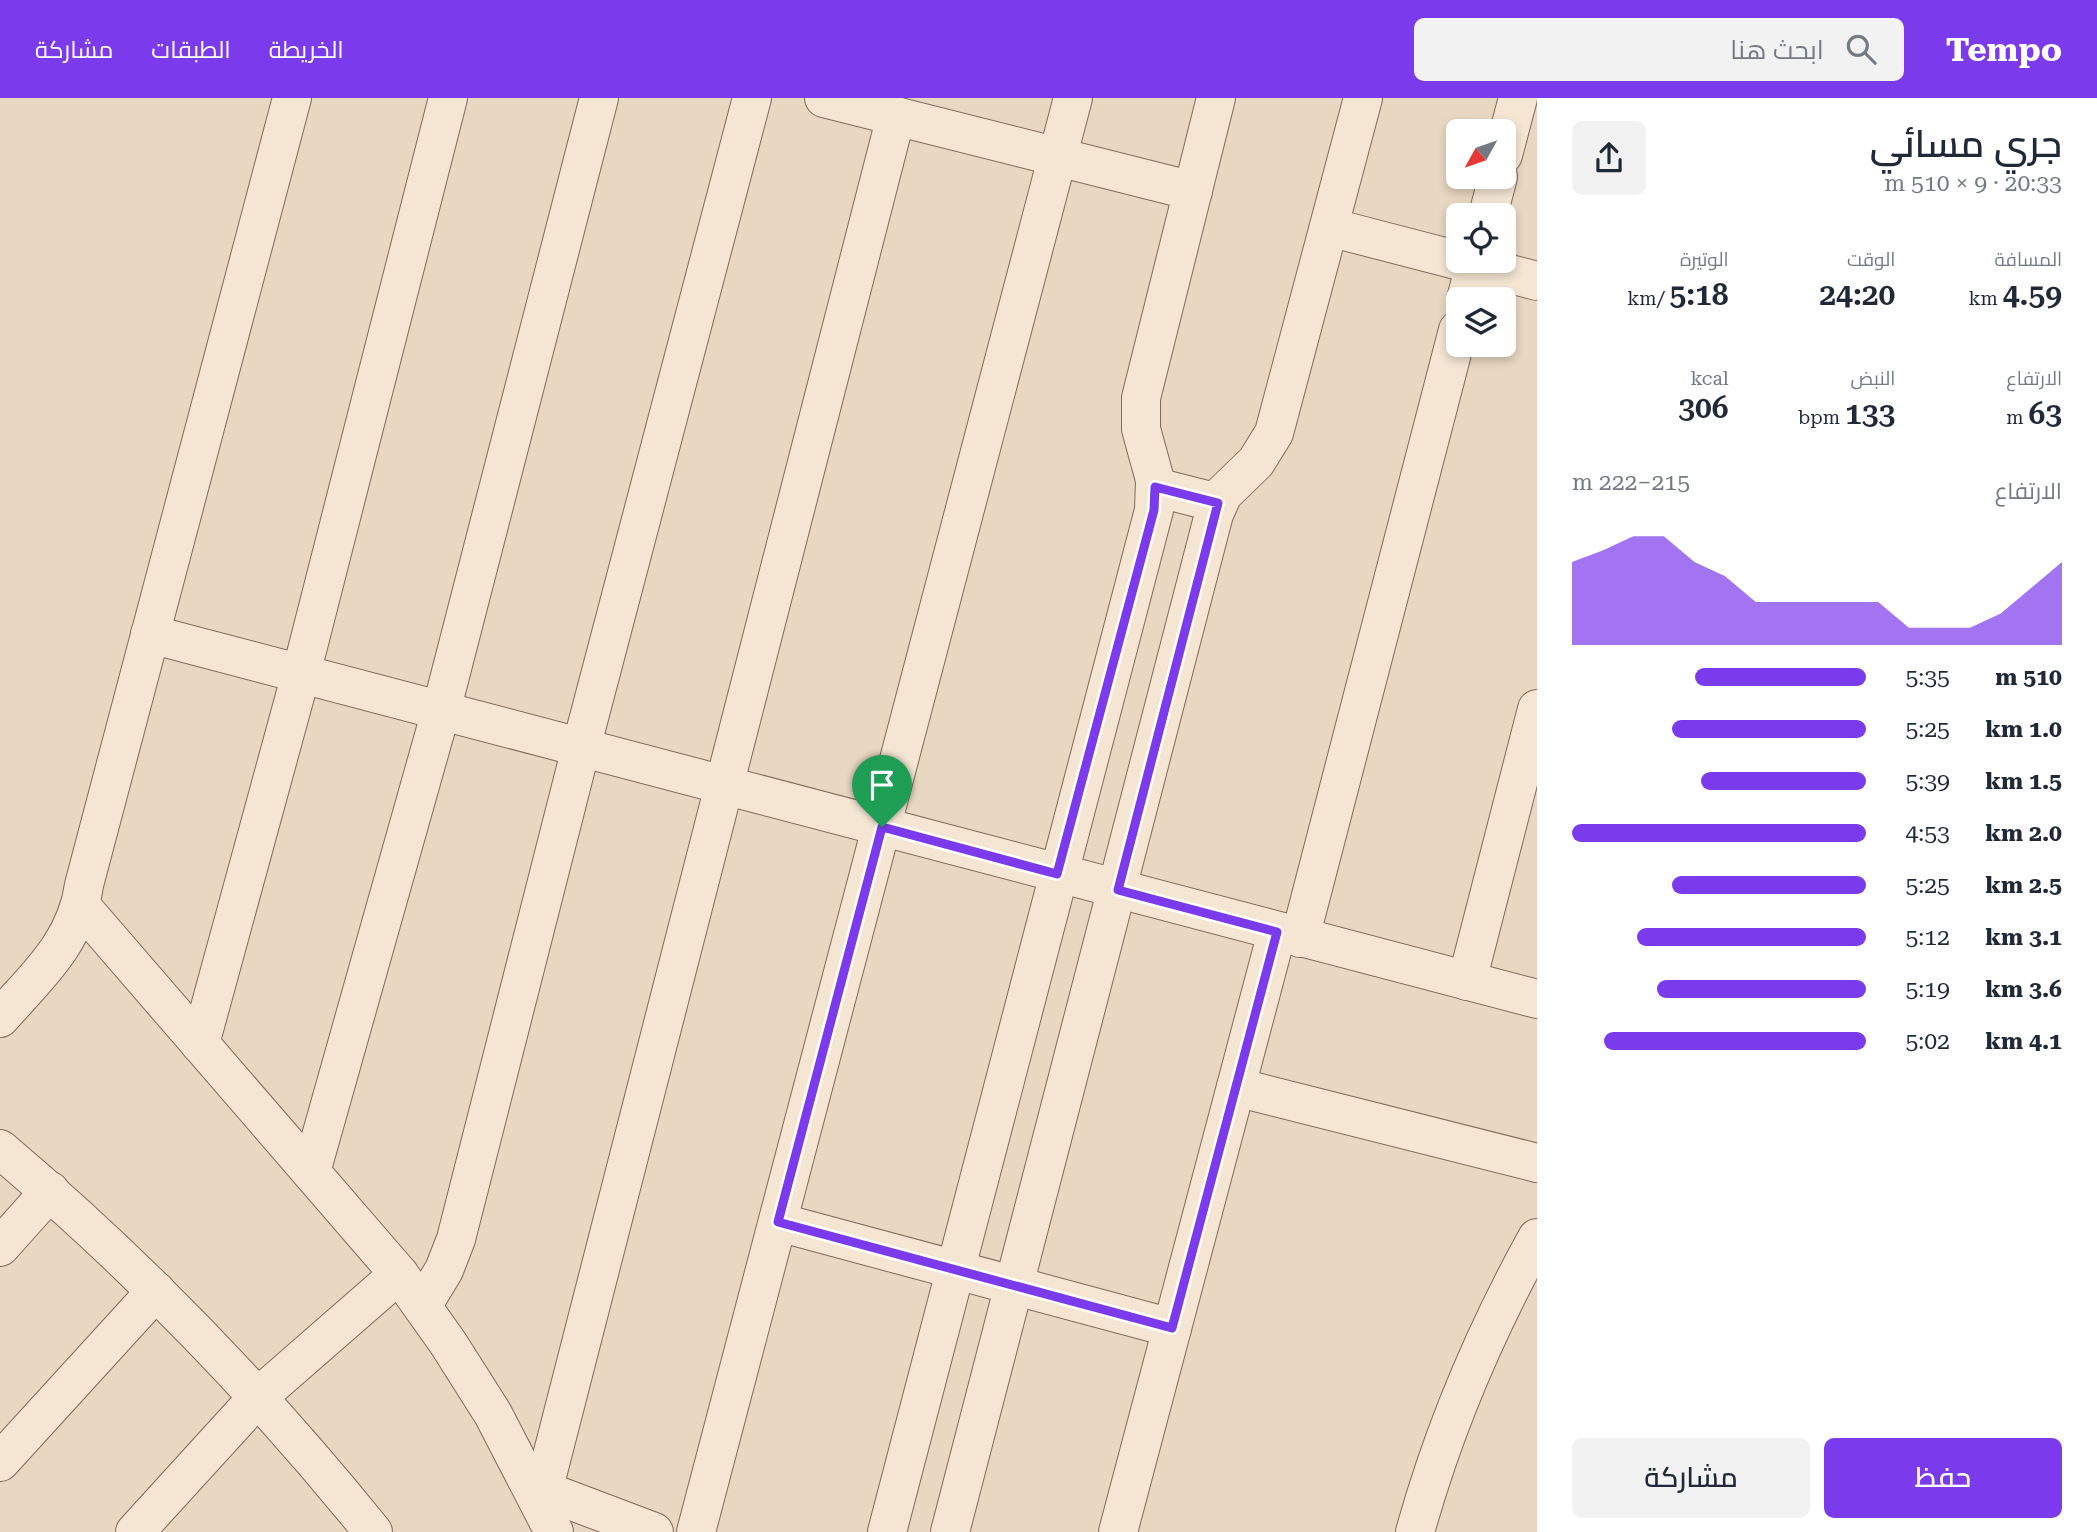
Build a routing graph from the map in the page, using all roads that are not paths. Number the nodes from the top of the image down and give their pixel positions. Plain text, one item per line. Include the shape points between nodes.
1 (292, 98) edge
2 (448, 98) edge
3 (599, 98) edge
4 (752, 98) edge
5 (824, 98) edge
6 (1073, 98) edge
7 (1216, 98) edge
8 (1363, 98) edge
9 (1518, 98) edge
10 (896, 116) junction
11 (1512, 119) edge
12 (1058, 157) junction
13 (1193, 191) junction
14 (1329, 227) junction
15 (1472, 275) edge
16 (1537, 281) edge
17 (1450, 357) edge
18 (1155, 487) junction
19 (1218, 503) junction
20 (150, 634) junction
21 (301, 674) junction
22 (1537, 709) edge
23 (441, 711) junction
24 (581, 748) junction
25 (723, 786) junction
26 (882, 827) junction
27 (1057, 874) junction
28 (1118, 890) junction
29 (81, 906) junction
30 (1289, 935) junction
31 (1468, 981) junction
32 (1537, 999) edge
33 (0, 1018) edge
34 (200, 1044) junction
35 (1236, 1087) junction
36 (0, 1149) edge
37 (1537, 1163) edge
38 (311, 1171) junction
39 (50, 1191) junction
40 (778, 1222) junction
41 (1537, 1238) edge
42 (0, 1247) edge
43 (955, 1269) junction
44 (400, 1274) junction
45 (1015, 1286) junction
46 (156, 1291) junction
47 (422, 1306) junction
48 (1172, 1328) junction
49 (258, 1397) junction
50 (0, 1462) edge
51 (545, 1508) edge
52 (358, 1526) edge
53 (135, 1532) edge
54 (654, 1532) edge
55 (696, 1532) edge
56 (887, 1532) edge
57 (950, 1532) edge
58 (1118, 1532) edge
59 (1415, 1532) edge

1 - 20 street
2 - 21 street
3 - 23 street
4 - 24 street
5 - 10 street
6 - 12 street
7 - 13 street
8 - 14 street
9 - 11 street
10 - 12 street
10 - 25 street
12 - 13 street
12 - 26 street
13 - 18 street via 1140,398 1141,429
14 - 15 street
14 - 19 street via 1274,433 1256,462
15 - 16 street
17 - 30 street
18 - 19 street
18 - 27 street via 1154,510
19 - 28 street
20 - 21 street
20 - 29 street
21 - 23 street
21 - 34 street
22 - 31 street
23 - 24 street
23 - 38 street
24 - 25 street
24 - 47 street via 456,1239
25 - 26 street
25 - 51 street
26 - 27 street
26 - 40 street
27 - 28 street
27 - 43 street
28 - 30 street
28 - 45 street
29 - 33 street via 57,953
29 - 34 street
30 - 31 street
30 - 35 street
31 - 32 street
34 - 38 street
35 - 37 street
35 - 48 street
36 - 39 street
38 - 44 street
39 - 42 street
39 - 46 street
40 - 43 street
40 - 55 street
41 - 59 street via 1477,1354
43 - 45 street
43 - 56 street
44 - 47 street
44 - 49 street
45 - 48 street
45 - 57 street
46 - 49 street
46 - 50 street
47 - 51 street via 493,1414
48 - 58 street
49 - 52 street
49 - 53 street
51 - 54 street

